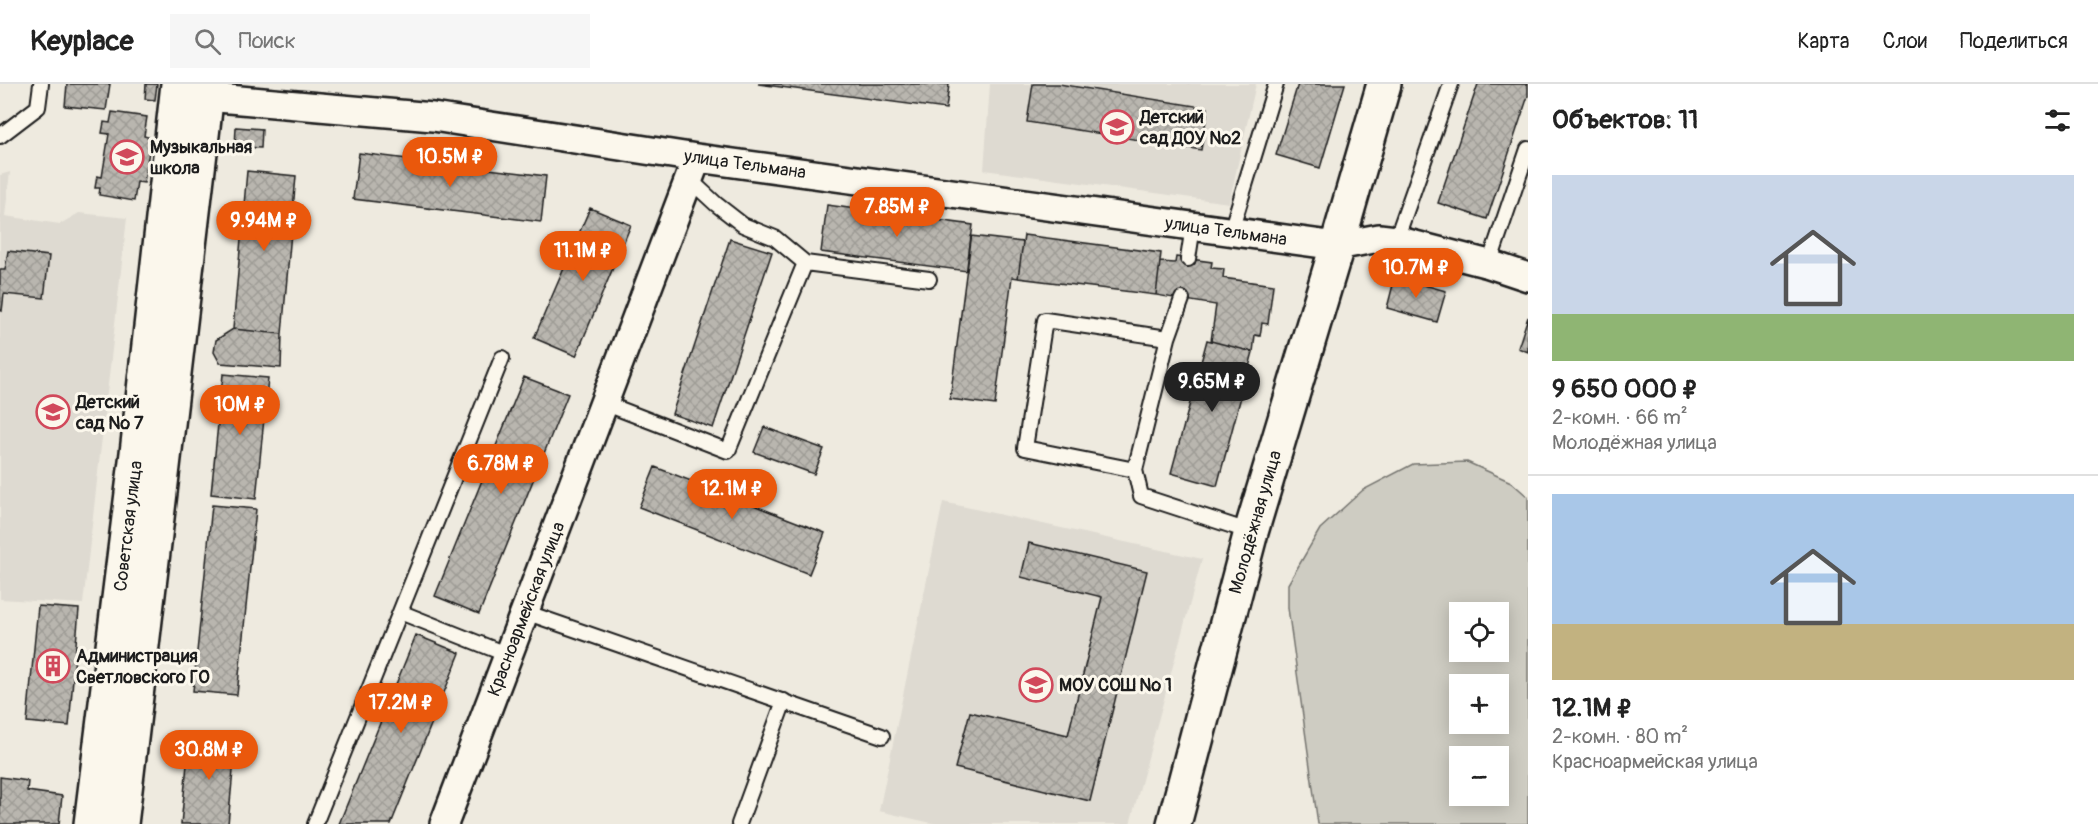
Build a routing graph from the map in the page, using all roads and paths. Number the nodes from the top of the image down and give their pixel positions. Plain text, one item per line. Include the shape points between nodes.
1 (41, 84) edge
2 (1276, 84) edge
3 (1384, 84) edge
4 (1451, 84) edge
5 (197, 88) edge
6 (0, 135) edge
7 (1528, 149) edge
8 (693, 169) junction
9 (1524, 171) edge
10 (1193, 226) junction
11 (1231, 231) junction
12 (1396, 240) junction
13 (1337, 246) junction
14 (1188, 259) dead end
15 (805, 263) junction
16 (1489, 264) junction
17 (1528, 277) edge
18 (929, 279) dead end
19 (1182, 299) dead end
20 (1168, 338) junction
21 (502, 358) dead end
22 (604, 403) junction
23 (1135, 470) junction
24 (1251, 532) junction
25 (400, 612) junction
26 (525, 612) junction
27 (508, 655) junction
28 (784, 701) junction
29 (882, 736) dead end
30 (91, 824) edge
31 (121, 824) edge
32 (315, 824) edge
33 (444, 824) edge
34 (739, 824) edge
35 (1174, 824) edge

1 - 6 lane via 38,107
2 - 11 lane
3 - 13 main road, Молодёжная улица
4 - 12 lane
5 - 8 street, улица Тельмана via 433,117
5 - 30 main road, Советская улица via 137,453
5 - 31 main road, Советская улица
7 - 9 lane
8 - 10 street, улица Тельмана
8 - 15 lane via 716,204 743,225 775,238
8 - 22 street, Красноармейская улица
9 - 16 lane
10 - 11 street, улица Тельмана
10 - 14 lane
11 - 13 street, улица Тельмана
12 - 13 street, улица Тельмана via 1379,238
12 - 16 street, улица Тельмана
13 - 24 main road, Молодёжная улица
15 - 18 lane
15 - 22 lane via 728,451
16 - 17 street, улица Тельмана
19 - 20 lane
20 - 23 lane
20 - 23 lane via 1045,320 1025,448
21 - 25 lane
22 - 26 street, Красноармейская улица
23 - 24 lane via 1141,496
24 - 35 main road, Молодёжная улица
25 - 27 lane
25 - 32 lane
26 - 27 street, Красноармейская улица
26 - 28 lane
27 - 33 street, Красноармейская улица
28 - 29 lane
28 - 34 lane

